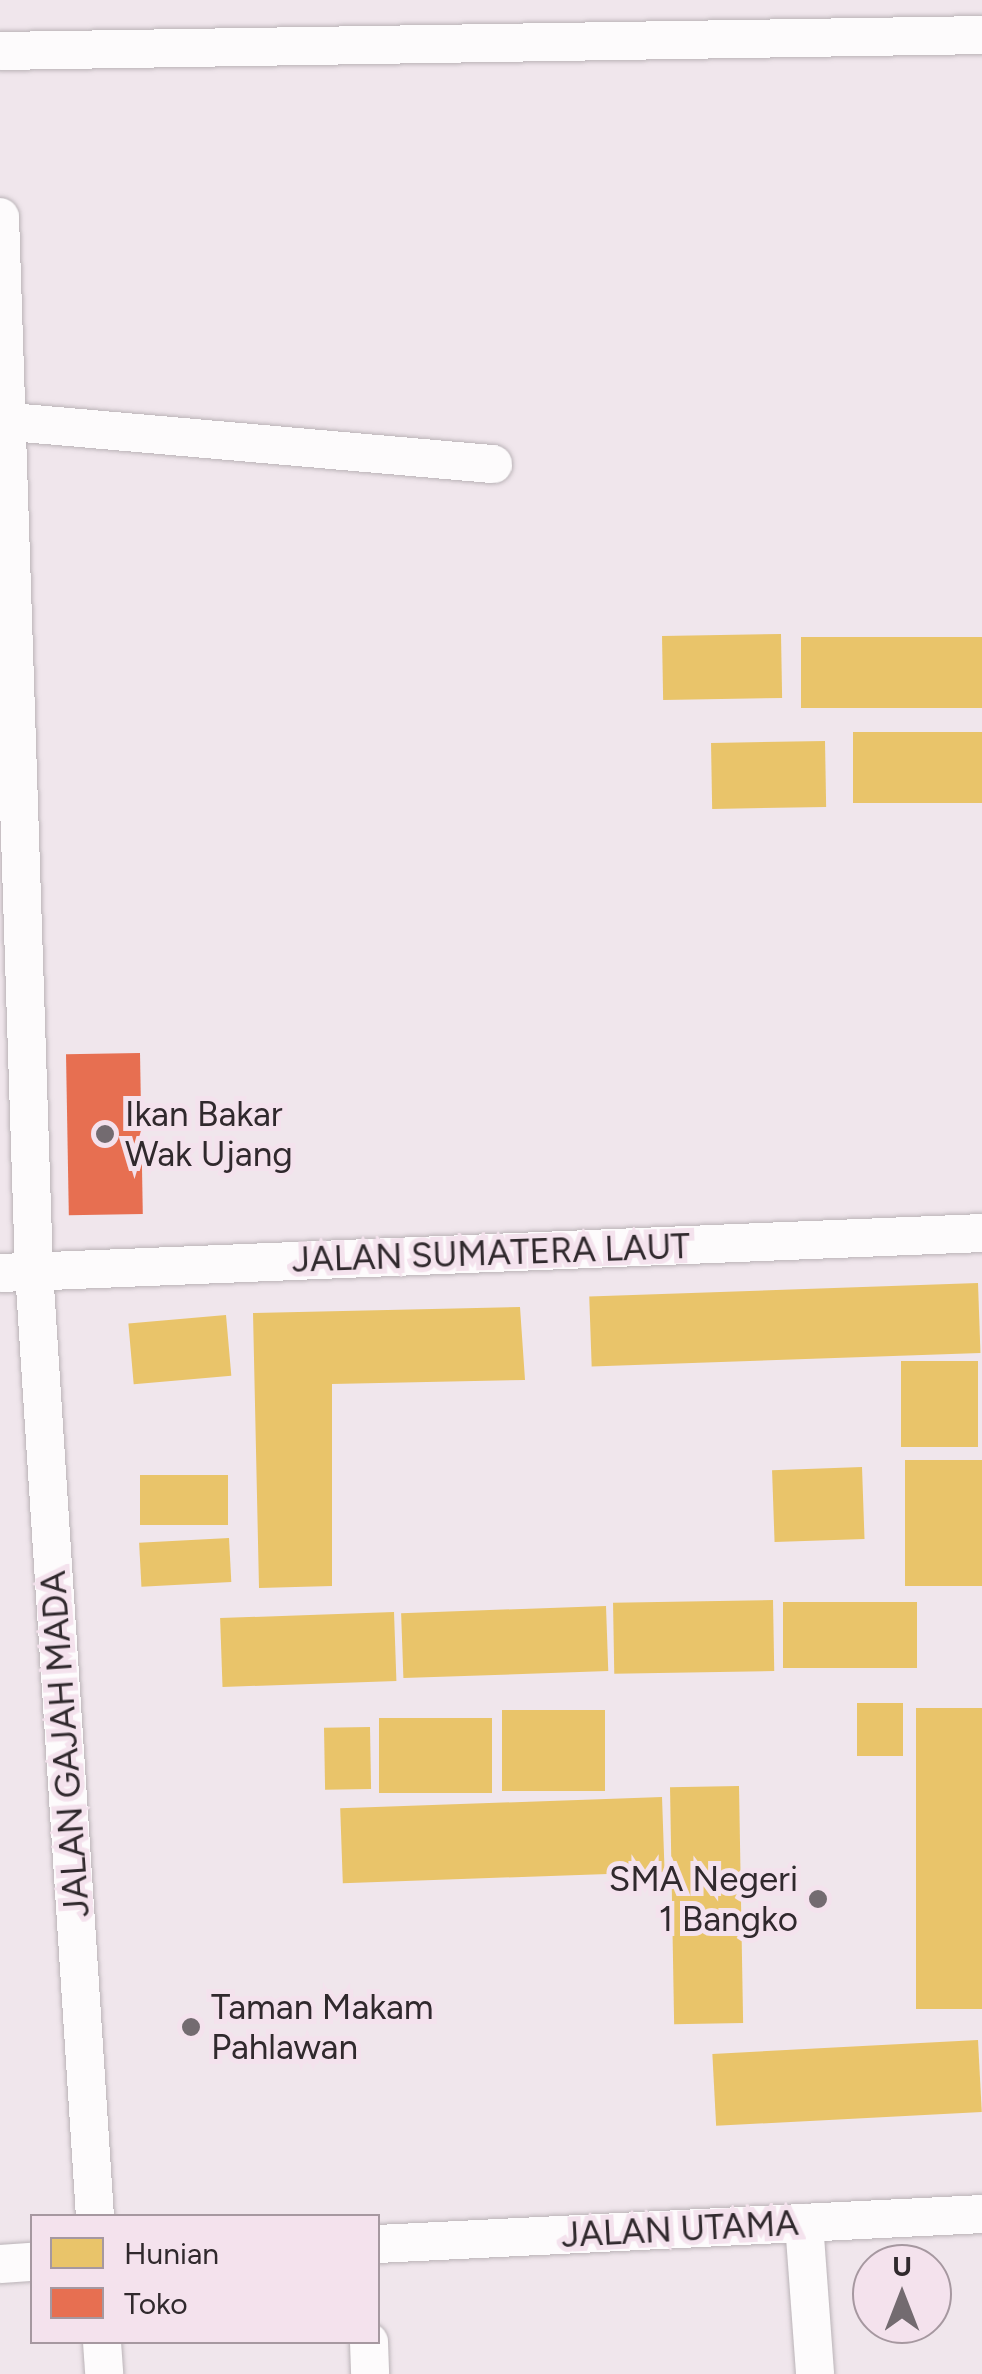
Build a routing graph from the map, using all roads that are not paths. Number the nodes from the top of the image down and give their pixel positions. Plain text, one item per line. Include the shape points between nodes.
1 (982, 35) edge
2 (0, 52) edge
3 (0, 217) edge
4 (3, 421) edge
5 (494, 464) dead end
6 (10, 834) edge
7 (982, 1233) edge
8 (17, 1272) edge
9 (95, 2214) edge
10 (982, 2214) edge
11 (804, 2223) junction
12 (380, 2244) edge
13 (30, 2262) edge
14 (0, 2264) edge
15 (102, 2344) edge
16 (369, 2344) edge
17 (104, 2374) edge
18 (370, 2374) edge
19 (815, 2374) edge

1 - 2 street
3 - 4 street, JALAN GAJAH MADA
4 - 5 street
4 - 6 street, JALAN GAJAH MADA
6 - 8 street, JALAN GAJAH MADA
7 - 8 street, JALAN SUMATERA LAUT
8 - 9 street, JALAN GAJAH MADA
10 - 11 street, JALAN UTAMA
11 - 12 street, JALAN UTAMA
11 - 19 street
13 - 14 street
15 - 17 street
16 - 18 street

